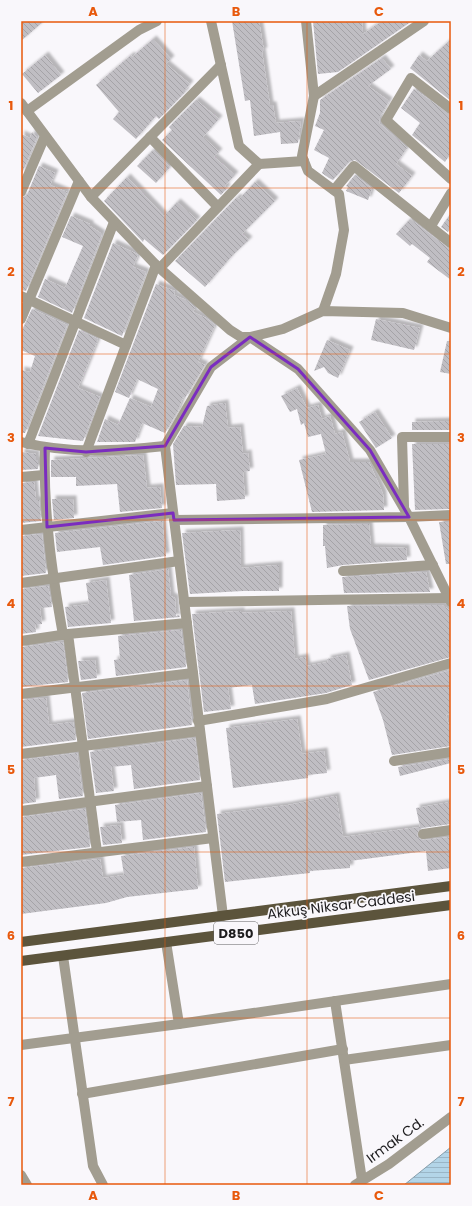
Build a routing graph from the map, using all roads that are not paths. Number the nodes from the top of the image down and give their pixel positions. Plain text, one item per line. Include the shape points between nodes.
1 (157, 21) edge
2 (211, 21) edge
3 (306, 21) edge
4 (424, 21) edge
5 (221, 65) junction
6 (314, 96) junction
7 (23, 107) edge
8 (451, 109) edge
9 (45, 136) junction
10 (150, 137) junction
11 (304, 161) junction
12 (259, 164) junction
13 (451, 179) edge
14 (79, 181) junction
15 (334, 190) junction
16 (21, 192) edge
17 (451, 193) edge
18 (91, 197) junction
19 (218, 207) junction
20 (114, 222) junction
21 (431, 226) junction
22 (451, 244) edge
23 (158, 267) junction
24 (25, 298) edge
25 (323, 311) junction
26 (21, 320) edge
27 (76, 321) junction
28 (451, 328) edge
29 (250, 337) junction
30 (126, 345) junction
31 (451, 437) edge
32 (24, 443) edge
33 (165, 446) junction
34 (45, 448) junction
35 (86, 452) junction
36 (44, 475) junction
37 (21, 477) edge
38 (404, 508) junction
39 (451, 515) edge
40 (173, 516) junction
41 (409, 517) junction
42 (47, 527) junction
43 (21, 530) edge
44 (179, 561) junction
45 (433, 565) junction
46 (343, 571) dead end
47 (53, 579) junction
48 (21, 583) edge
49 (450, 600) edge
50 (184, 602) junction
51 (187, 623) junction
52 (65, 635) junction
53 (21, 641) edge
54 (451, 663) edge
55 (193, 673) junction
56 (76, 688) junction
57 (21, 694) edge
58 (198, 721) junction
59 (200, 731) junction
60 (84, 746) junction
61 (451, 752) edge
62 (21, 754) edge
63 (394, 761) dead end
64 (207, 786) junction
65 (91, 802) junction
66 (21, 811) edge
67 (451, 830) edge
68 (423, 834) dead end
69 (213, 838) junction
70 (97, 852) junction
71 (21, 862) edge
72 (451, 886) edge
73 (451, 905) edge
74 (222, 916) junction
75 (21, 942) edge
76 (166, 942) junction
77 (63, 956) junction
78 (21, 961) edge
79 (451, 984) edge
80 (335, 1001) junction
81 (179, 1024) junction
82 (74, 1039) junction
83 (21, 1045) edge
84 (451, 1045) edge
85 (343, 1049) junction
86 (344, 1060) junction
87 (82, 1094) junction
88 (451, 1117) edge
89 (21, 1175) edge
90 (359, 1183) edge
91 (27, 1185) edge
92 (104, 1185) edge

1 - 7 street via 139,30
2 - 5 street
3 - 6 street
4 - 6 street
5 - 10 street
5 - 12 street via 239,146
6 - 11 street via 302,156
7 - 9 street
8 - 13 street via 411,78 386,120
9 - 14 street
9 - 16 street
10 - 18 street
10 - 19 street
11 - 12 street
11 - 15 street via 308,171
12 - 19 street
14 - 18 street
14 - 24 street
15 - 21 street via 354,166
15 - 25 street via 339,194 344,230 336,274
17 - 21 street
18 - 20 street
19 - 23 street
20 - 23 street
20 - 27 street
21 - 22 street
23 - 29 street via 230,330 241,337
23 - 30 street
24 - 26 street
24 - 27 street
25 - 28 street via 403,313
25 - 29 street via 284,329
27 - 30 street
27 - 32 street
29 - 33 street via 211,367
29 - 38 street via 298,370 370,450
30 - 35 street
31 - 38 street via 402,437
32 - 34 street
33 - 35 street
33 - 40 street
34 - 35 street
34 - 36 street
36 - 37 street
36 - 42 street
38 - 41 street
39 - 41 street
40 - 41 street
40 - 42 street
40 - 44 street
41 - 45 street
42 - 43 street
42 - 47 street
44 - 47 street
44 - 50 street
45 - 46 street
45 - 49 street
47 - 48 street
47 - 52 street
49 - 50 street
50 - 51 street
51 - 52 street
51 - 55 street
52 - 53 street
52 - 56 street
54 - 58 street via 327,699
55 - 56 street
55 - 58 street
56 - 57 street
56 - 60 street
58 - 59 street
59 - 60 street
59 - 64 street
60 - 62 street
60 - 65 street
61 - 63 street
64 - 65 street
64 - 69 street
65 - 66 street
65 - 70 street
67 - 68 street
69 - 70 street
69 - 74 street
70 - 71 street
72 - 74 main road, Akkuş Niksar Caddesi / D850
73 - 76 main road, Akkuş Niksar Caddesi / D850
74 - 75 main road, Akkuş Niksar Caddesi / D850
76 - 77 main road, Akkuş Niksar Caddesi / D850
76 - 81 street
77 - 78 main road, Akkuş Niksar Caddesi / D850
77 - 82 street
79 - 80 street
80 - 81 street
80 - 85 street
81 - 82 street
82 - 83 street
82 - 87 street
84 - 86 street
85 - 86 street
85 - 87 street
86 - 90 street
87 - 92 street via 93,1166
88 - 90 street, Irmak Cd. via 390,1164
89 - 91 street

